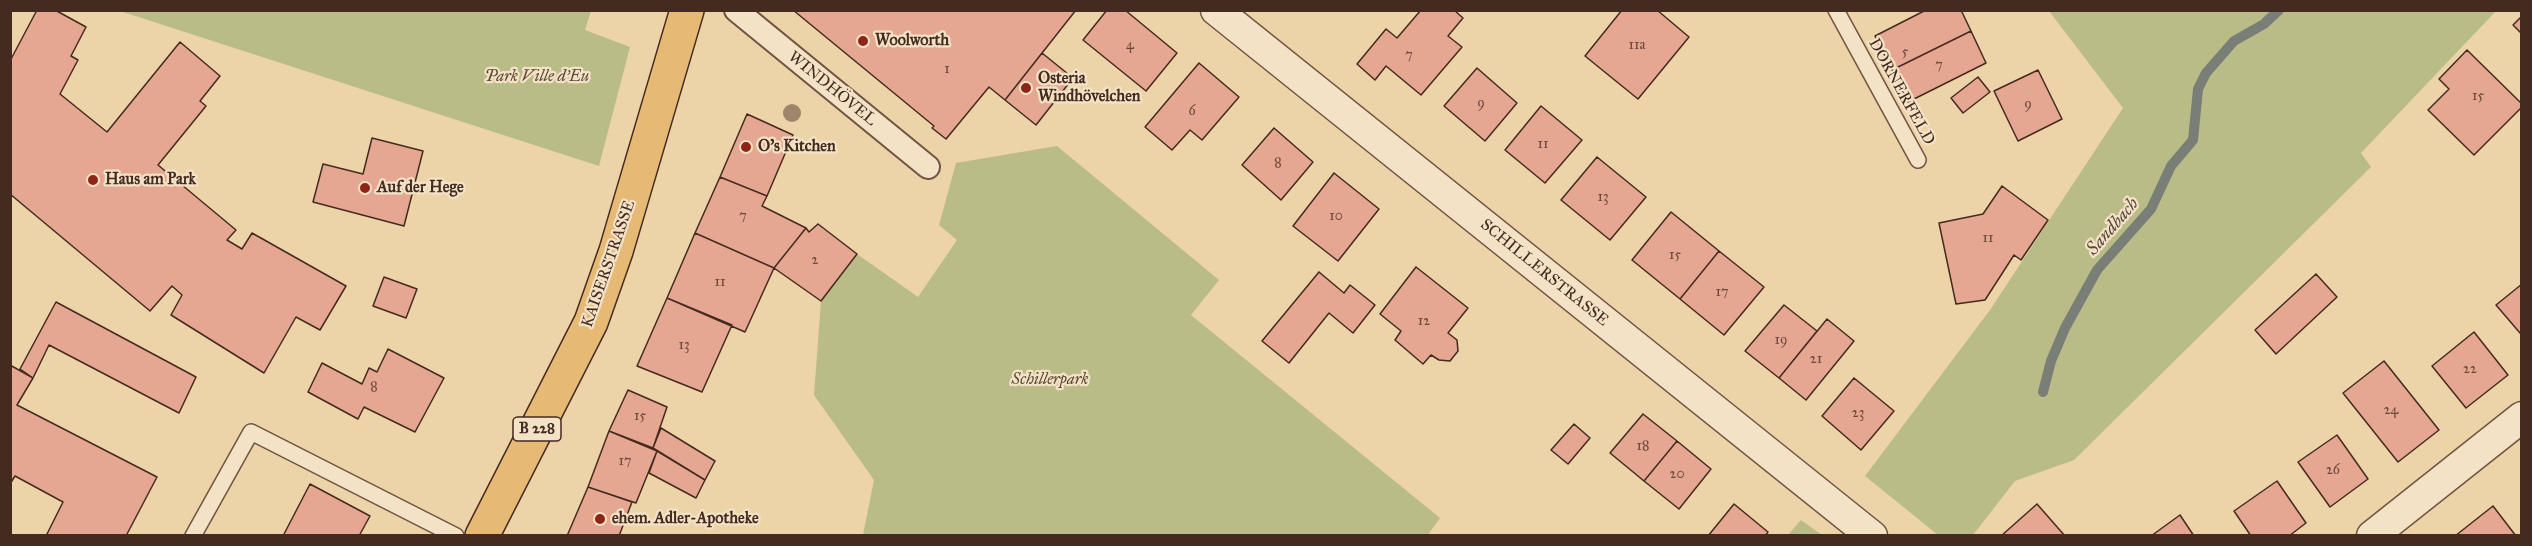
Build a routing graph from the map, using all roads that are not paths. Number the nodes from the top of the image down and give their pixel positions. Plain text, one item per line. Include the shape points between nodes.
1 (687, 10) edge
2 (736, 10) edge
3 (1216, 10) edge
4 (1836, 10) edge
5 (1918, 160) dead end
6 (928, 167) dead end
7 (2522, 417) edge
8 (193, 536) edge
9 (456, 536) edge
10 (482, 536) edge
11 (1872, 536) edge
12 (2372, 536) edge

1 - 10 main road, KAISERSTRASSE / B 228 via 616,251 591,322
2 - 6 street, WINDHÖVEL
3 - 11 street, SCHILLERSTRASSE
4 - 5 lane, DORNERFELD
7 - 12 street
8 - 9 lane via 251,432

